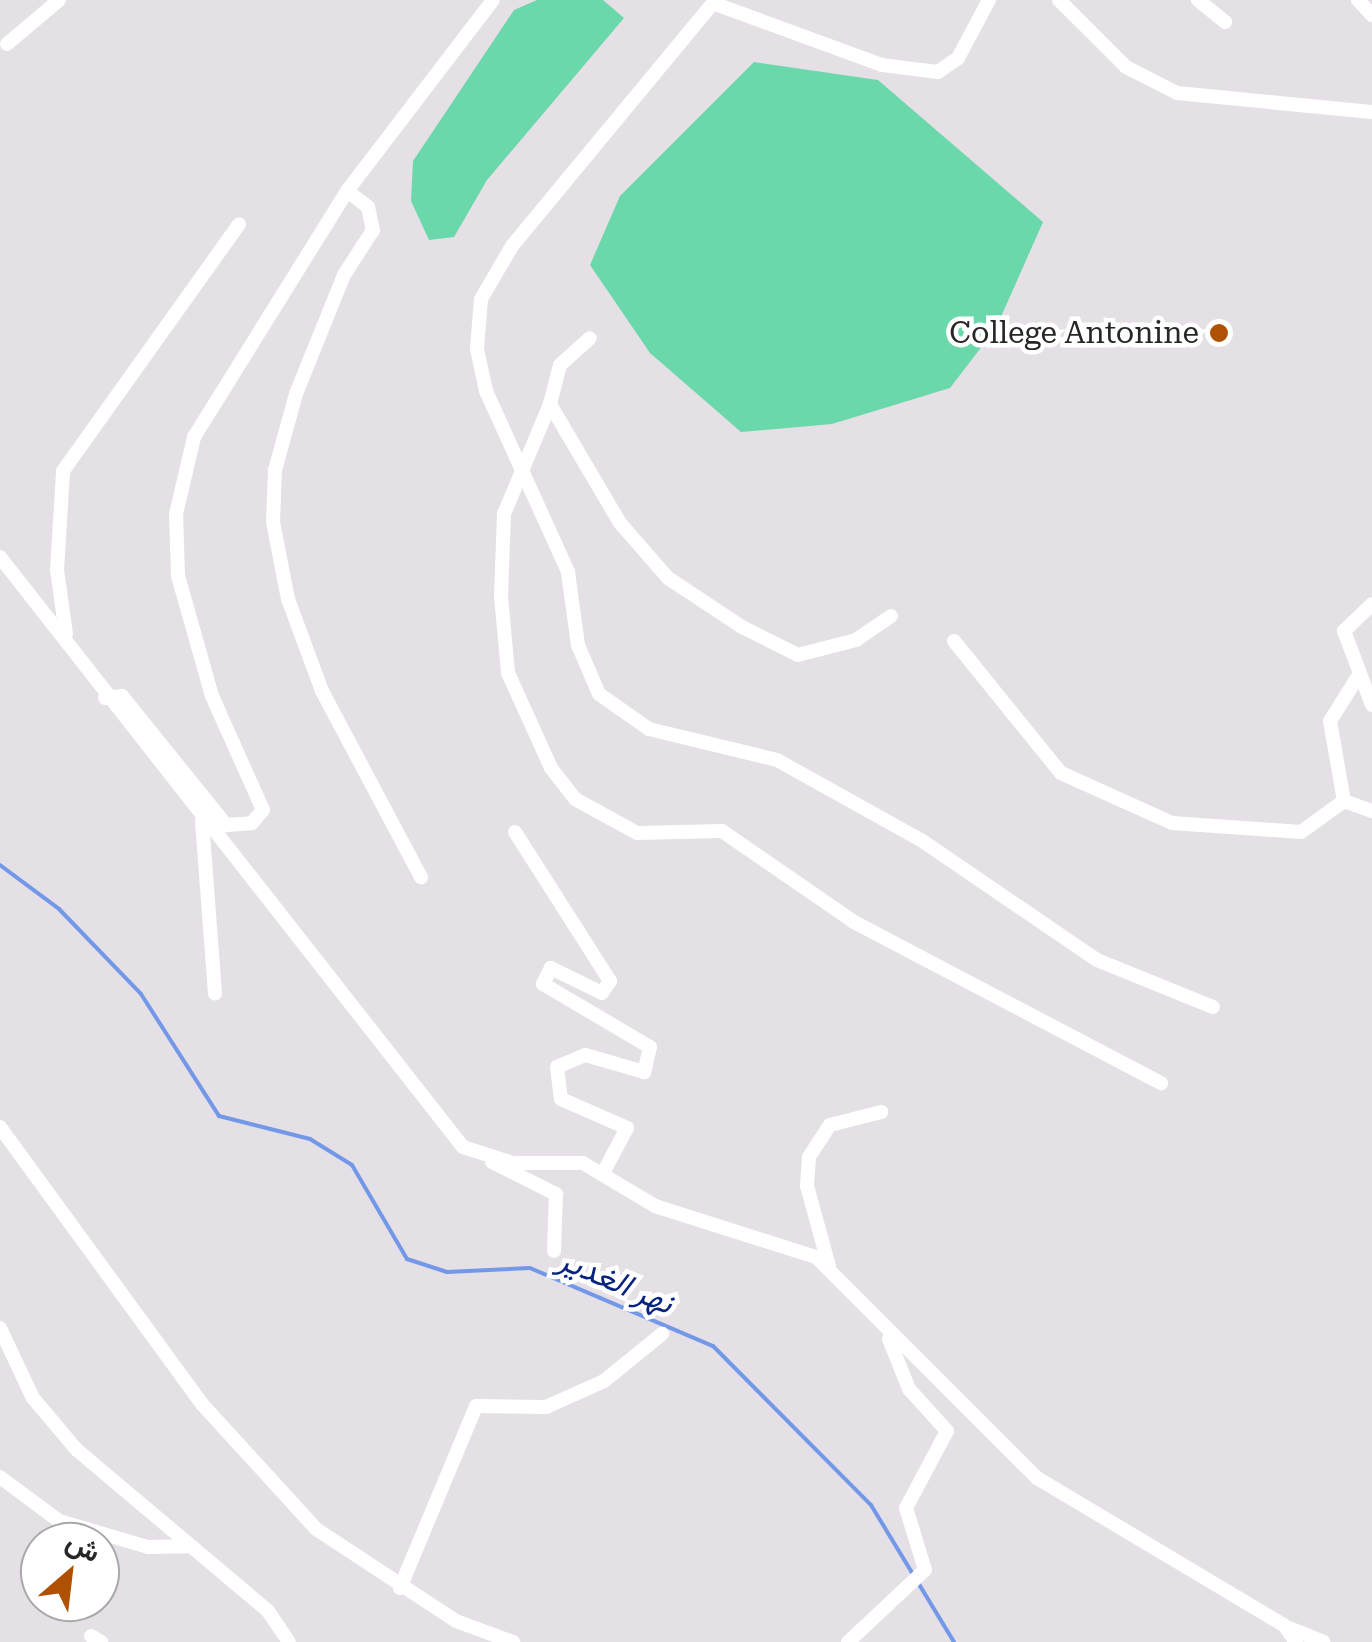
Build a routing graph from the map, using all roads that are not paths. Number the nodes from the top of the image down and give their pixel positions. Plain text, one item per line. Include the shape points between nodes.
1 (59, 0) edge
2 (493, 0) edge
3 (989, 0) edge
4 (1059, 0) edge
5 (1198, 0) edge
6 (1358, 0) edge
7 (708, 2) edge
8 (1372, 15) edge
9 (1224, 22) dead end
10 (7, 44) dead end
11 (1372, 112) edge
12 (348, 192) junction
13 (239, 224) dead end
14 (590, 338) dead end
15 (550, 404) junction
16 (522, 470) junction
17 (0, 557) edge
18 (1372, 604) edge
19 (891, 616) dead end
20 (954, 641) dead end
21 (71, 649) junction
22 (1356, 678) junction
23 (105, 698) junction
24 (1372, 705) edge
25 (1344, 801) junction
26 (1372, 811) edge
27 (202, 821) junction
28 (514, 832) dead end
29 (421, 877) dead end
30 (216, 994) dead end
31 (1213, 1007) dead end
32 (1161, 1083) dead end
33 (881, 1112) dead end
34 (0, 1127) edge
35 (487, 1159) junction
36 (604, 1172) junction
37 (554, 1250) dead end
38 (828, 1266) junction
39 (0, 1328) edge
40 (885, 1328) junction
41 (662, 1334) dead end
42 (0, 1478) edge
43 (186, 1546) junction
44 (400, 1588) junction
45 (1284, 1625) junction
46 (490, 1640) edge
47 (289, 1642) edge
48 (513, 1642) edge
49 (848, 1642) edge
50 (1296, 1642) edge
51 (1323, 1642) edge

1 - 10 street
2 - 12 street
3 - 7 street via 958,58 926,72
4 - 11 street via 1126,67 1177,93
5 - 9 street
6 - 8 street
7 - 16 street via 512,246 482,299 477,348 486,391
12 - 23 street via 222,380 194,437 176,514 193,642 264,810 252,823 226,825 122,696
12 - 29 street via 368,207 373,230 344,275 296,394 276,470 273,522 288,600 322,691
13 - 21 street via 63,471 57,570
14 - 15 street via 560,366
15 - 16 street
15 - 19 street via 620,523 668,578 742,627 798,655 856,640
16 - 31 street via 568,572 578,645 599,694 622,714 777,760 921,840 1097,960
16 - 32 street via 504,514 508,673 551,768 575,799 637,832 722,831 854,922
17 - 21 street
18 - 22 street via 1344,631
20 - 25 street via 1061,773 1172,823 1301,832
21 - 23 street
22 - 24 street
22 - 25 street via 1330,721
23 - 27 street
25 - 26 street
27 - 30 street
27 - 35 street via 338,978 448,1132
28 - 36 street via 610,981 602,993 551,968 543,984 650,1048 644,1072 585,1055 557,1067 561,1100 627,1128
33 - 38 street via 830,1125 809,1157 806,1186
34 - 44 street via 202,1404 316,1528
35 - 36 street
35 - 37 street via 556,1194
36 - 38 street via 655,1206
38 - 40 street
39 - 43 street via 44,1413
40 - 45 street via 1037,1478
40 - 49 street via 909,1389 947,1431 906,1508 926,1563 917,1580
41 - 44 street via 604,1381 546,1408 476,1406
42 - 43 street via 59,1521 148,1547
43 - 47 street via 268,1611
44 - 46 street
45 - 50 street
45 - 51 street
46 - 48 street

